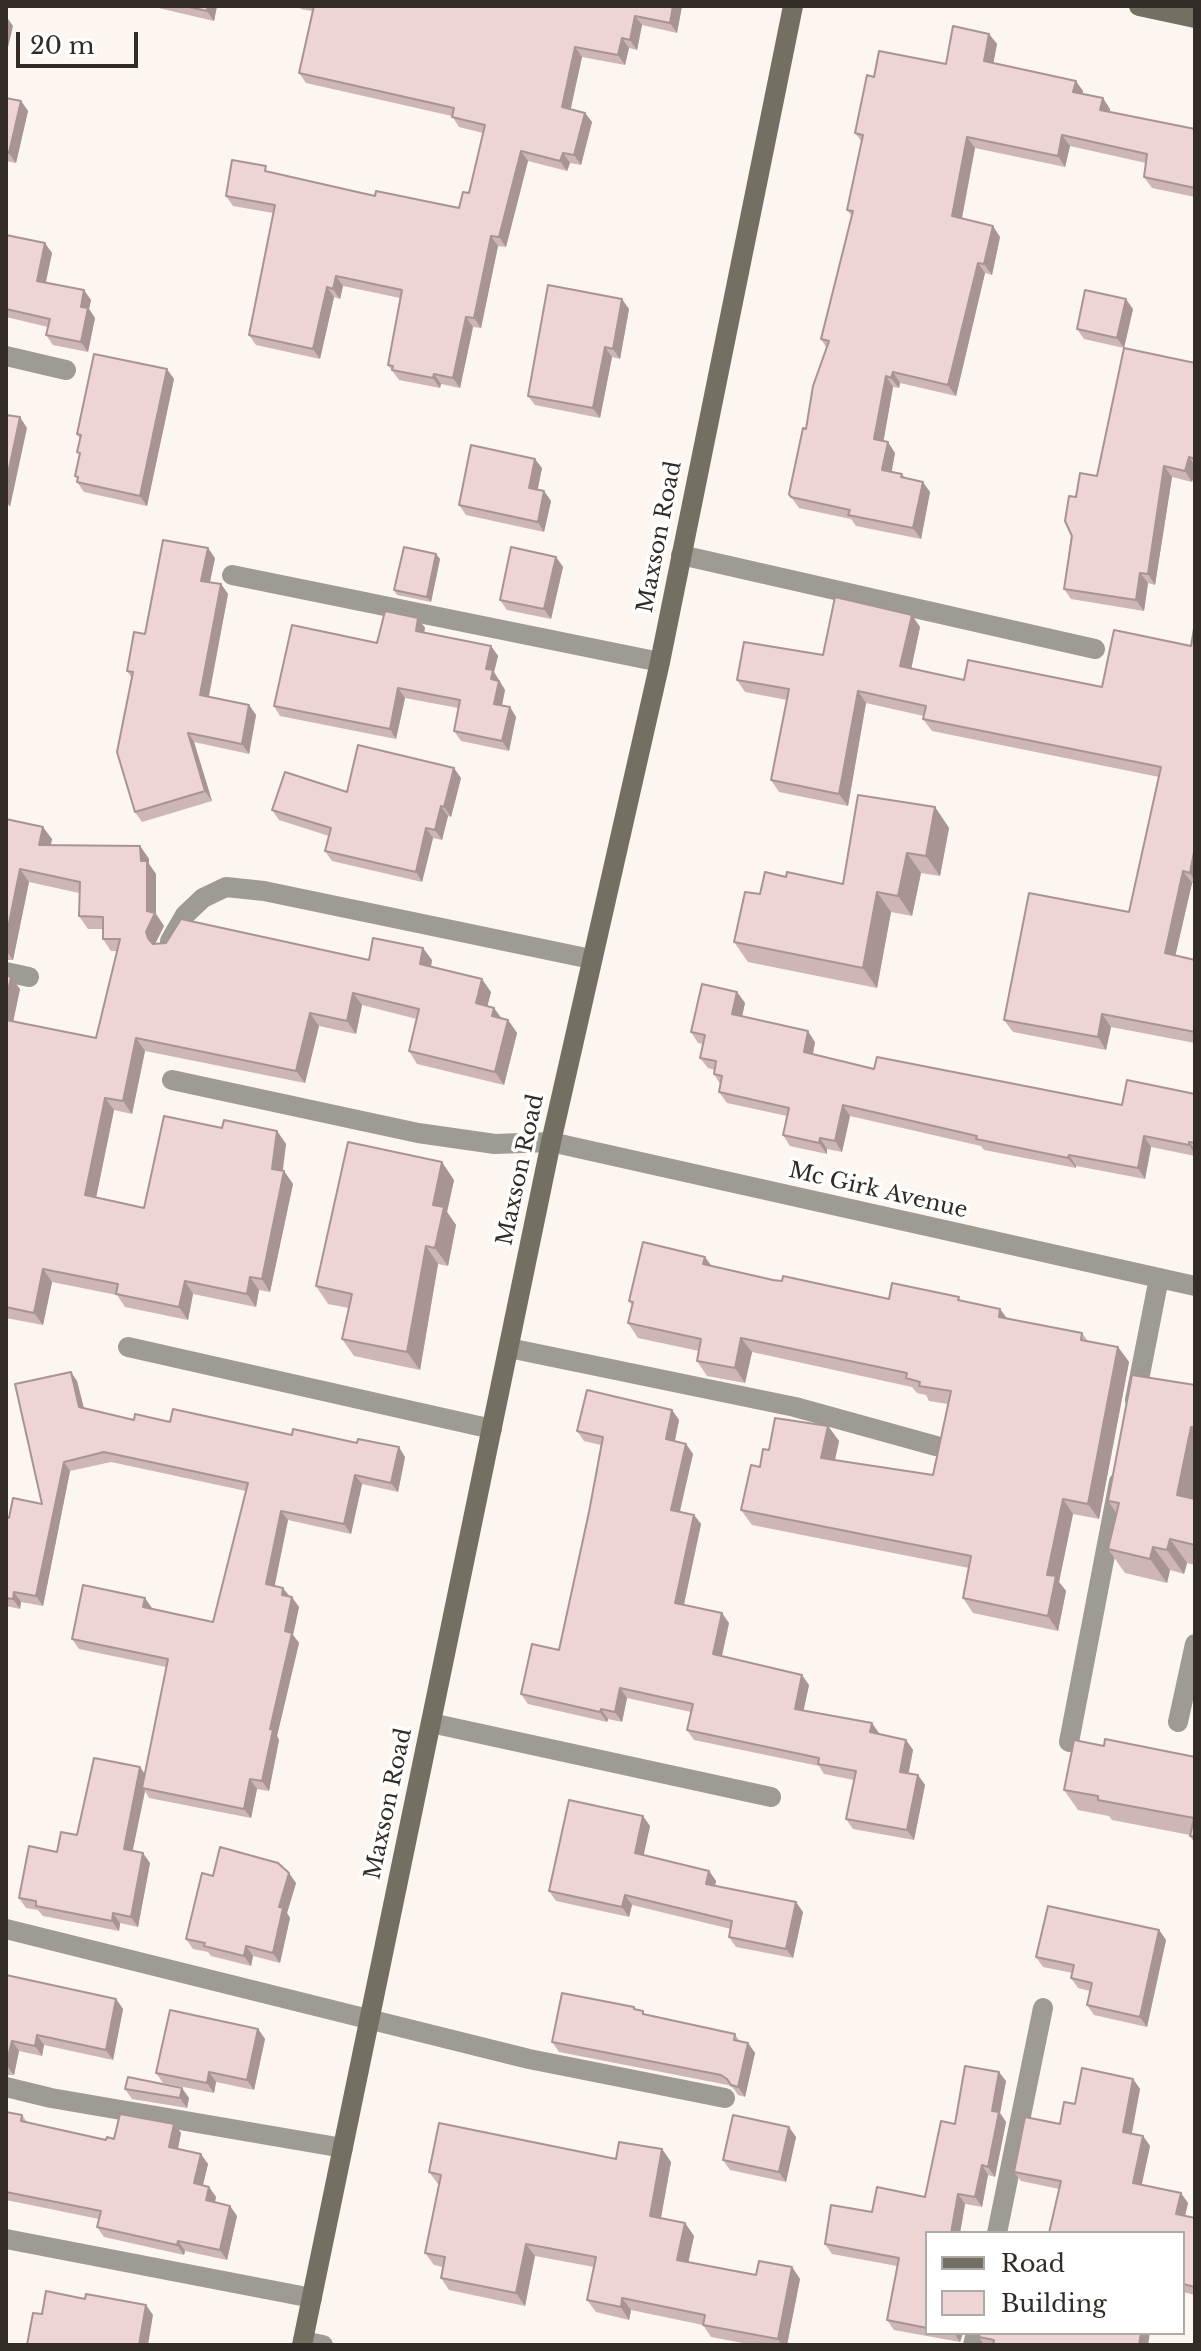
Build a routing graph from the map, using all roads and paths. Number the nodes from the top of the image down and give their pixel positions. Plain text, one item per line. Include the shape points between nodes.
1 (793, 6) edge
2 (1139, 6) edge
3 (1195, 18) edge
4 (6, 356) edge
5 (66, 370) dead end
6 (681, 555) junction
7 (232, 575) dead end
8 (1095, 649) dead end
9 (660, 662) junction
10 (168, 945) edge
11 (591, 959) junction
12 (6, 972) edge
13 (29, 977) dead end
14 (172, 1080) dead end
15 (551, 1142) junction
16 (1159, 1278) junction
17 (1195, 1286) edge
18 (128, 1347) dead end
19 (509, 1348) junction
20 (1132, 1417) edge
21 (492, 1429) junction
22 (936, 1446) edge
23 (1123, 1464) edge
24 (1195, 1644) edge
25 (1178, 1722) dead end
26 (431, 1723) junction
27 (1069, 1742) dead end
28 (771, 1797) dead end
29 (6, 1929) edge
30 (1043, 2008) dead end
31 (369, 2020) junction
32 (6, 2087) edge
33 (725, 2098) edge
34 (343, 2148) junction
35 (997, 2231) edge
36 (6, 2239) edge
37 (312, 2298) junction
38 (309, 2344) edge

1 - 6 street, Maxson Road
2 - 3 street
4 - 5 street
6 - 8 street
6 - 9 street, Maxson Road
7 - 9 street
9 - 11 street, Maxson Road
10 - 11 street via 185,915 226,887
11 - 15 street, Maxson Road
12 - 13 street
14 - 15 street, Mc Girk Avenue via 418,1133 495,1144
15 - 16 street, Mc Girk Avenue
15 - 19 street, Maxson Road
16 - 17 street, Mc Girk Avenue
16 - 20 street
18 - 21 street
19 - 21 street, Maxson Road
19 - 22 street via 795,1407
21 - 26 street, Maxson Road
23 - 27 street
24 - 25 street
26 - 28 street
26 - 31 street, Maxson Road
29 - 31 street
30 - 35 street
31 - 33 street
31 - 34 street, Maxson Road
32 - 34 street
34 - 37 street, Maxson Road
36 - 37 street
37 - 38 street, Maxson Road

